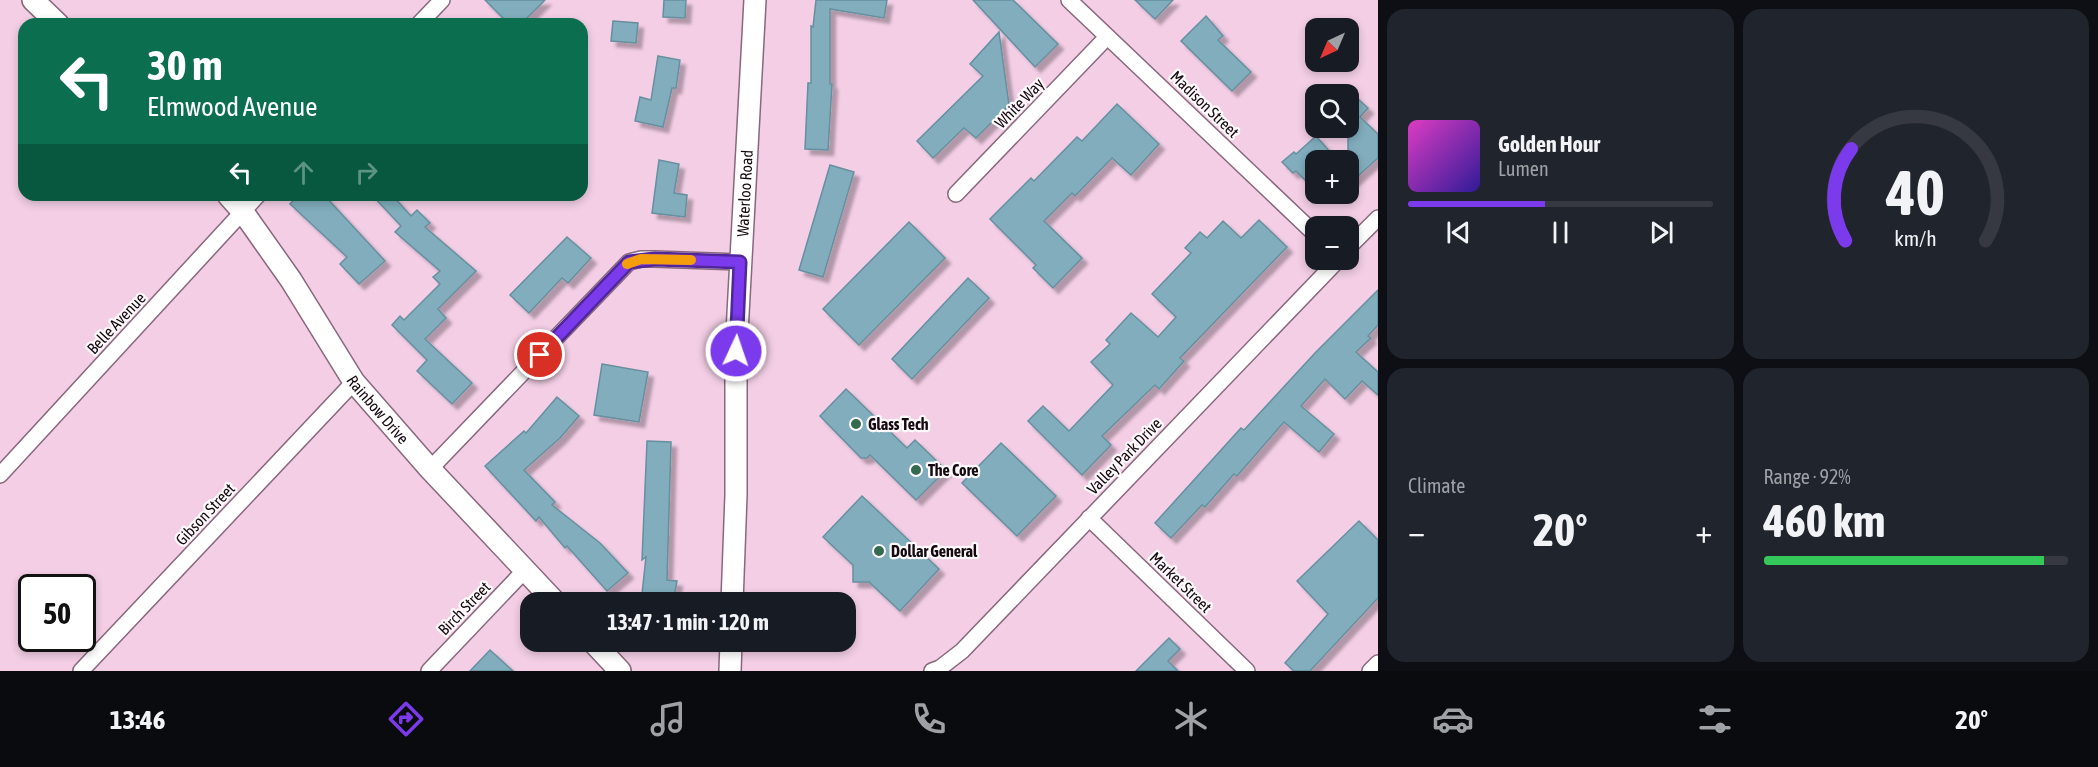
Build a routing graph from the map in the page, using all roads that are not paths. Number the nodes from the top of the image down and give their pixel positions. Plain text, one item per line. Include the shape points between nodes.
1 (33, 0) edge
2 (442, 0) edge
3 (755, 0) edge
4 (1069, 0) edge
5 (52, 18) edge
6 (425, 18) edge
7 (1107, 37) junction
8 (956, 194) dead end
9 (233, 201) edge
10 (253, 201) edge
11 (243, 212) junction
12 (1378, 218) edge
13 (1305, 225) edge
14 (1359, 238) edge
15 (740, 262) junction
16 (1328, 270) edge
17 (354, 382) junction
18 (430, 469) junction
19 (0, 475) edge
20 (1089, 518) junction
21 (525, 570) junction
22 (546, 592) edge
23 (732, 592) edge
24 (602, 652) edge
25 (731, 652) edge
26 (1378, 663) edge
27 (81, 671) edge
28 (429, 671) edge
29 (620, 671) edge
30 (730, 671) edge
31 (932, 671) edge
32 (1247, 671) edge
33 (1370, 671) edge

1 - 5 main road
2 - 6 street
3 - 15 main road, Waterloo Road
4 - 7 street, Madison Street
7 - 8 street, White Way
7 - 13 street, Madison Street
9 - 11 main road, Rainbow Drive
10 - 11 street, Belle Avenue
11 - 17 main road, Rainbow Drive via 291,280
11 - 19 street, Belle Avenue
12 - 14 street
15 - 18 street via 629,262
15 - 23 main road, Waterloo Road
16 - 20 street, Valley Park Drive
17 - 18 main road, Rainbow Drive
17 - 27 street, Gibson Street
18 - 21 main road, Rainbow Drive
20 - 31 street, Valley Park Drive via 962,651
20 - 32 street, Market Street
21 - 22 main road, Rainbow Drive
21 - 28 street, Birch Street
24 - 29 main road
25 - 30 main road
26 - 33 street

